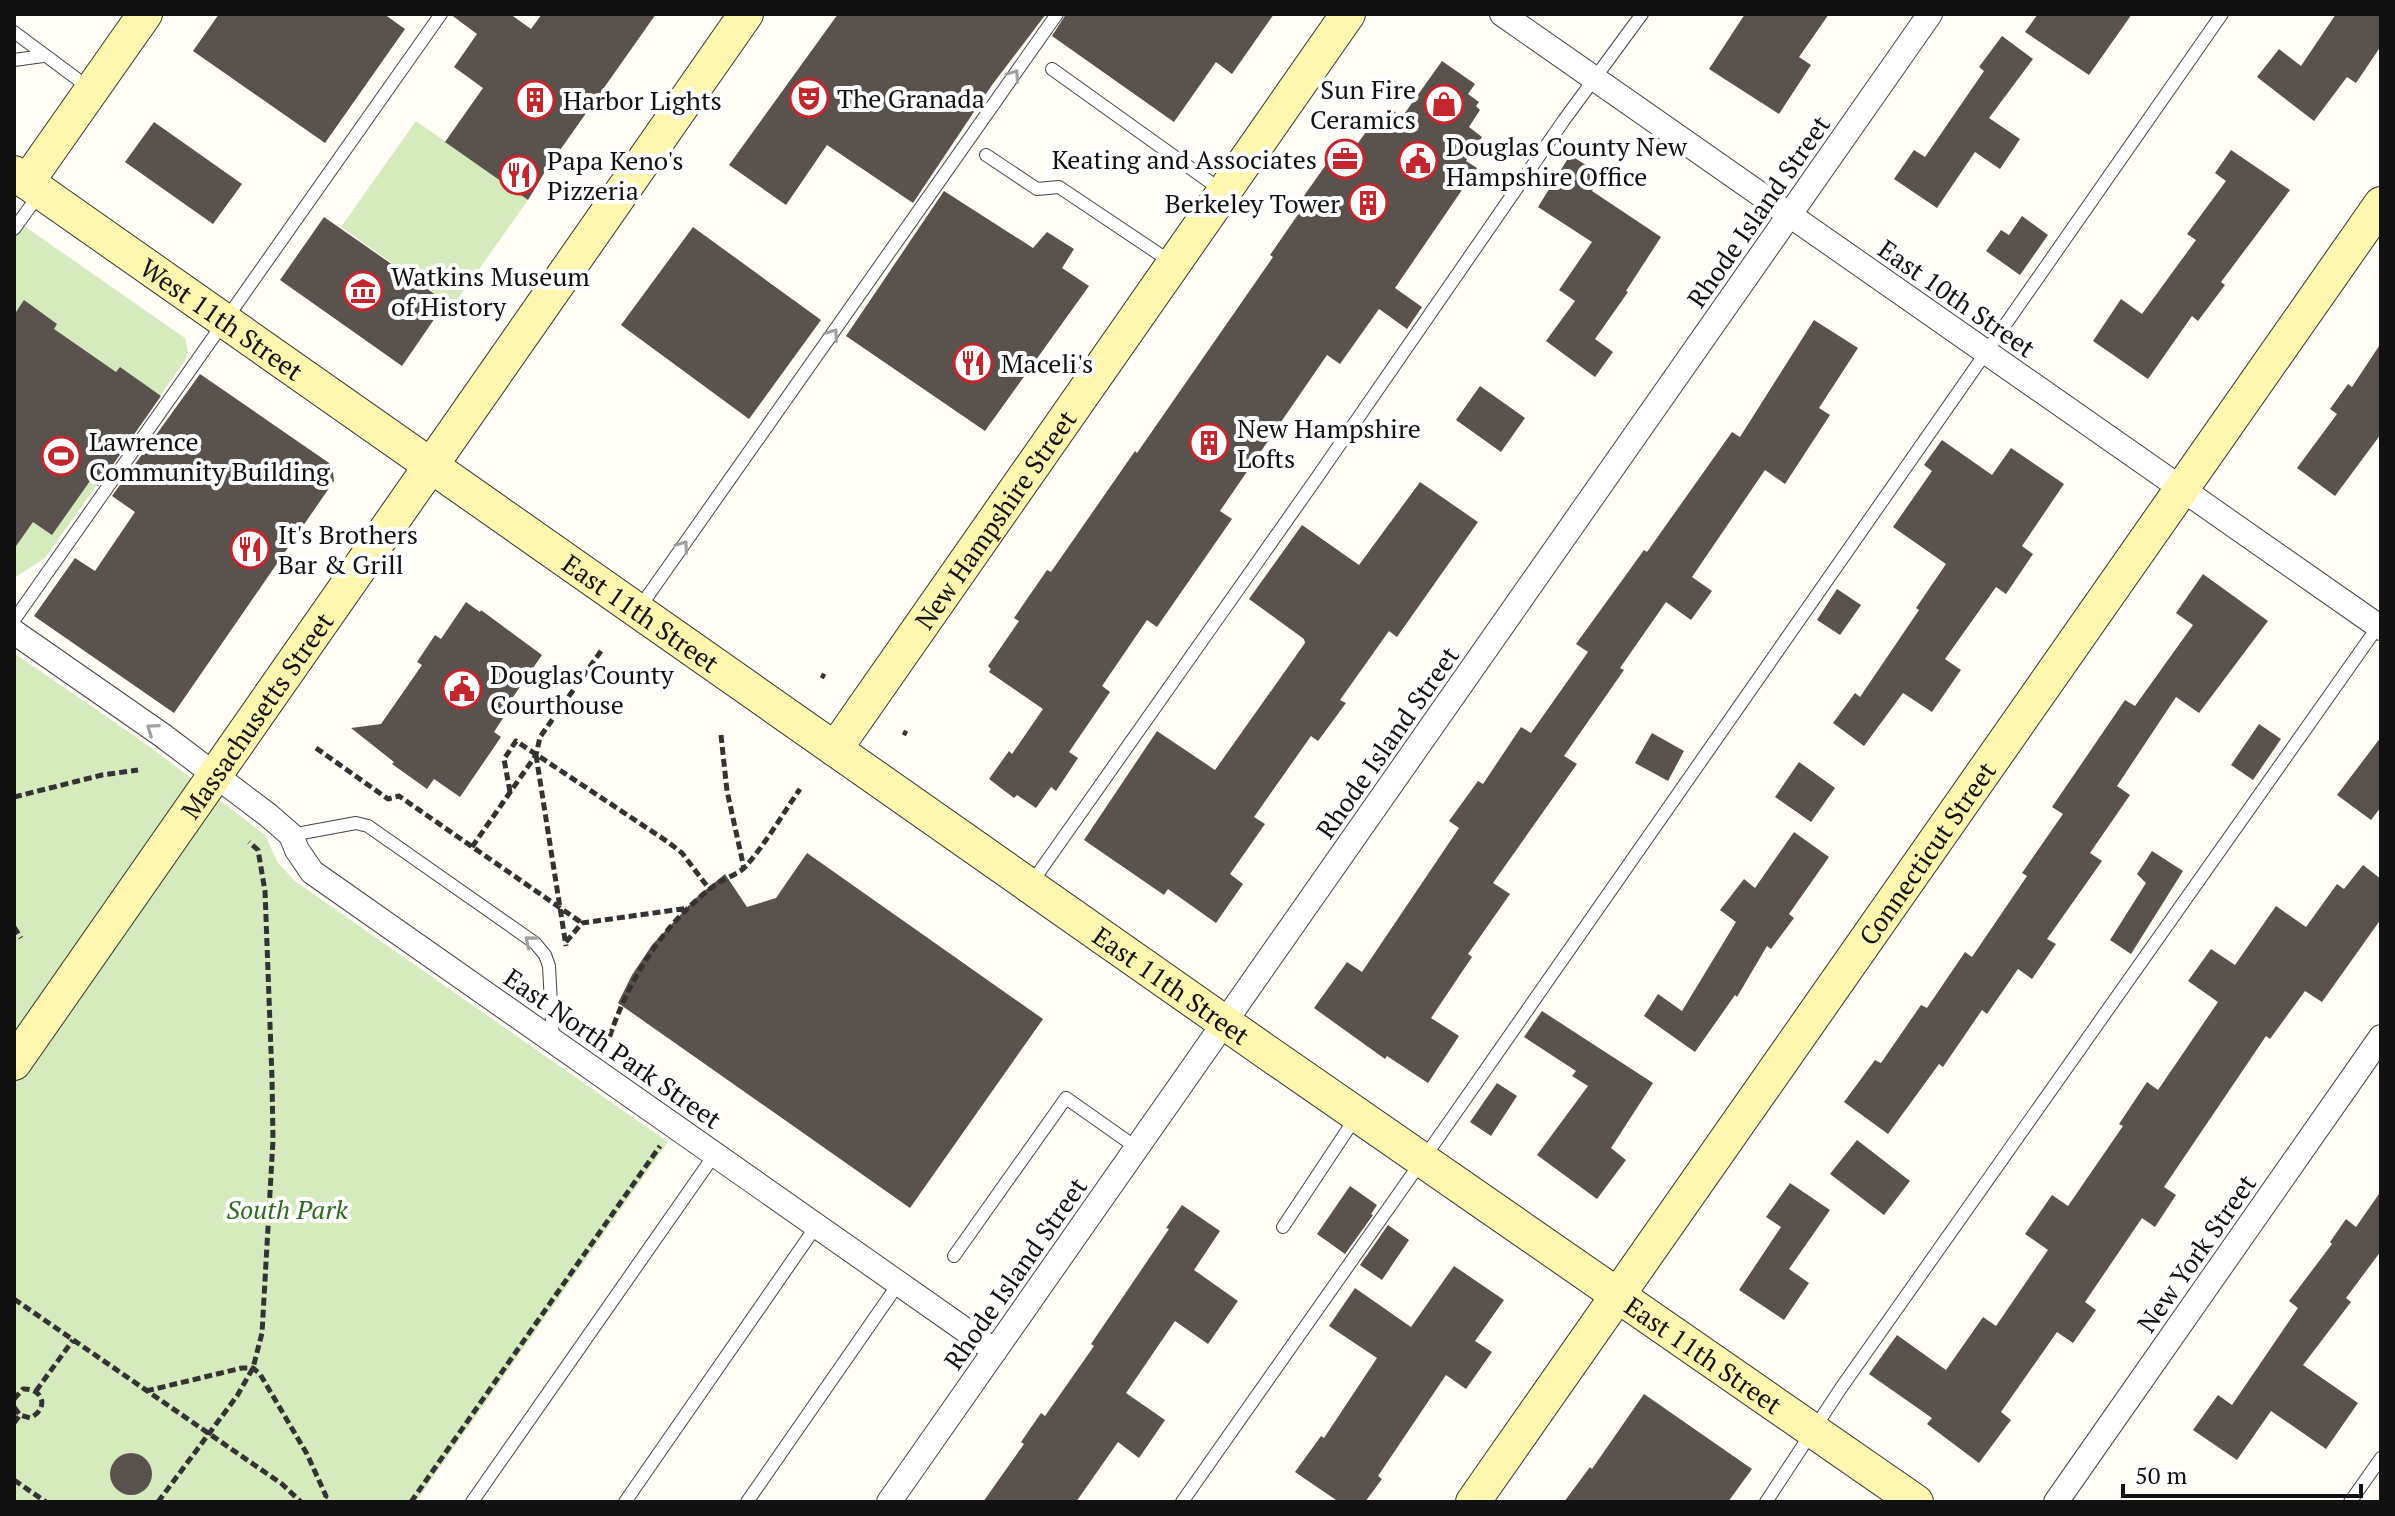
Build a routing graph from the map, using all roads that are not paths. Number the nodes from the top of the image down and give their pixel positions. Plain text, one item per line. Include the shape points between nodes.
1 (145, 14) edge
2 (441, 14) edge
3 (746, 14) edge
4 (1057, 14) edge
5 (1348, 14) edge
6 (1502, 14) edge
7 (1642, 14) edge
8 (1930, 14) edge
9 (2222, 14) edge
10 (14, 32) edge
11 (43, 56) junction
12 (14, 60) edge
13 (1052, 69) dead end
14 (1595, 79) junction
15 (92, 90) junction
16 (986, 155) dead end
17 (27, 182) edge
18 (1224, 192) junction
19 (2381, 204) edge
20 (1789, 215) junction
21 (14, 229) edge
22 (1174, 263) junction
23 (225, 321) junction
24 (1986, 352) junction
25 (431, 465) junction
26 (2181, 489) junction
27 (638, 610) junction
28 (14, 620) edge
29 (2380, 625) edge
30 (14, 632) edge
31 (835, 749) junction
32 (215, 775) junction
33 (291, 835) junction
34 (1030, 885) junction
35 (1225, 1022) junction
36 (2381, 1037) edge
37 (553, 1040) junction
38 (14, 1063) edge
39 (1358, 1115) junction
40 (1137, 1148) junction
41 (715, 1154) junction
42 (1423, 1160) junction
43 (817, 1225) junction
44 (1283, 1227) dead end
45 (954, 1256) dead end
46 (899, 1283) junction
47 (1618, 1294) junction
48 (995, 1351) junction
49 (1814, 1431) junction
50 (2381, 1458) edge
51 (472, 1502) edge
52 (625, 1502) edge
53 (747, 1502) edge
54 (889, 1502) edge
55 (1182, 1502) edge
56 (1473, 1502) edge
57 (1766, 1502) edge
58 (1916, 1502) edge
59 (2056, 1502) edge
60 (2350, 1502) edge

1 - 15 street
2 - 23 lane
3 - 25 street, Massachusetts Street
27 -> 4 lane
5 - 18 street, New Hampshire Street
6 - 14 street, East 10th Street
7 - 14 lane
8 - 20 street, Rhode Island Street
9 - 24 lane
10 - 11 lane
11 - 12 lane
11 - 15 lane
13 - 18 lane
14 - 20 street, East 10th Street
14 - 34 lane
15 - 17 street
16 - 22 lane via 1037,189 1059,187
17 - 21 lane
17 - 23 street, West 11th Street
18 - 22 street, New Hampshire Street
19 - 26 street, Connecticut Street
20 - 24 street, East 10th Street
20 - 35 street, Rhode Island Street
22 - 31 street, New Hampshire Street
23 - 25 street, West 11th Street
23 - 28 lane
24 - 26 street, East 10th Street
24 - 42 lane
25 - 27 street, East 11th Street
25 - 32 street, Massachusetts Street
26 - 29 street, East 10th Street
26 - 47 street, Connecticut Street
27 - 31 street, East 11th Street
29 - 49 lane
32 -> 30 street, East North Park Street
31 - 34 street, East 11th Street
32 - 33 street, East North Park Street
32 - 38 street, Massachusetts Street
33 - 37 street, East North Park Street via 312,872
37 -> 33 lane via 549,966 535,943 368,826 356,823
34 - 35 street, East 11th Street
35 - 39 street, East 11th Street
35 - 40 street, Rhode Island Street
36 - 59 street, New York Street
37 - 41 street, East North Park Street
39 - 42 street, East 11th Street
39 - 44 lane
40 - 45 lane via 1066,1098
40 - 48 street, Rhode Island Street
41 - 43 street, East North Park Street
41 - 51 lane
42 - 47 street, East 11th Street
42 - 55 lane
43 - 46 street, East North Park Street
43 - 52 lane
46 - 48 street, East North Park Street
46 - 53 lane
47 - 49 street, East 11th Street
47 - 56 street, Connecticut Street
48 - 54 street, Rhode Island Street
49 - 57 lane
49 - 58 street, East 11th Street
50 - 60 lane

